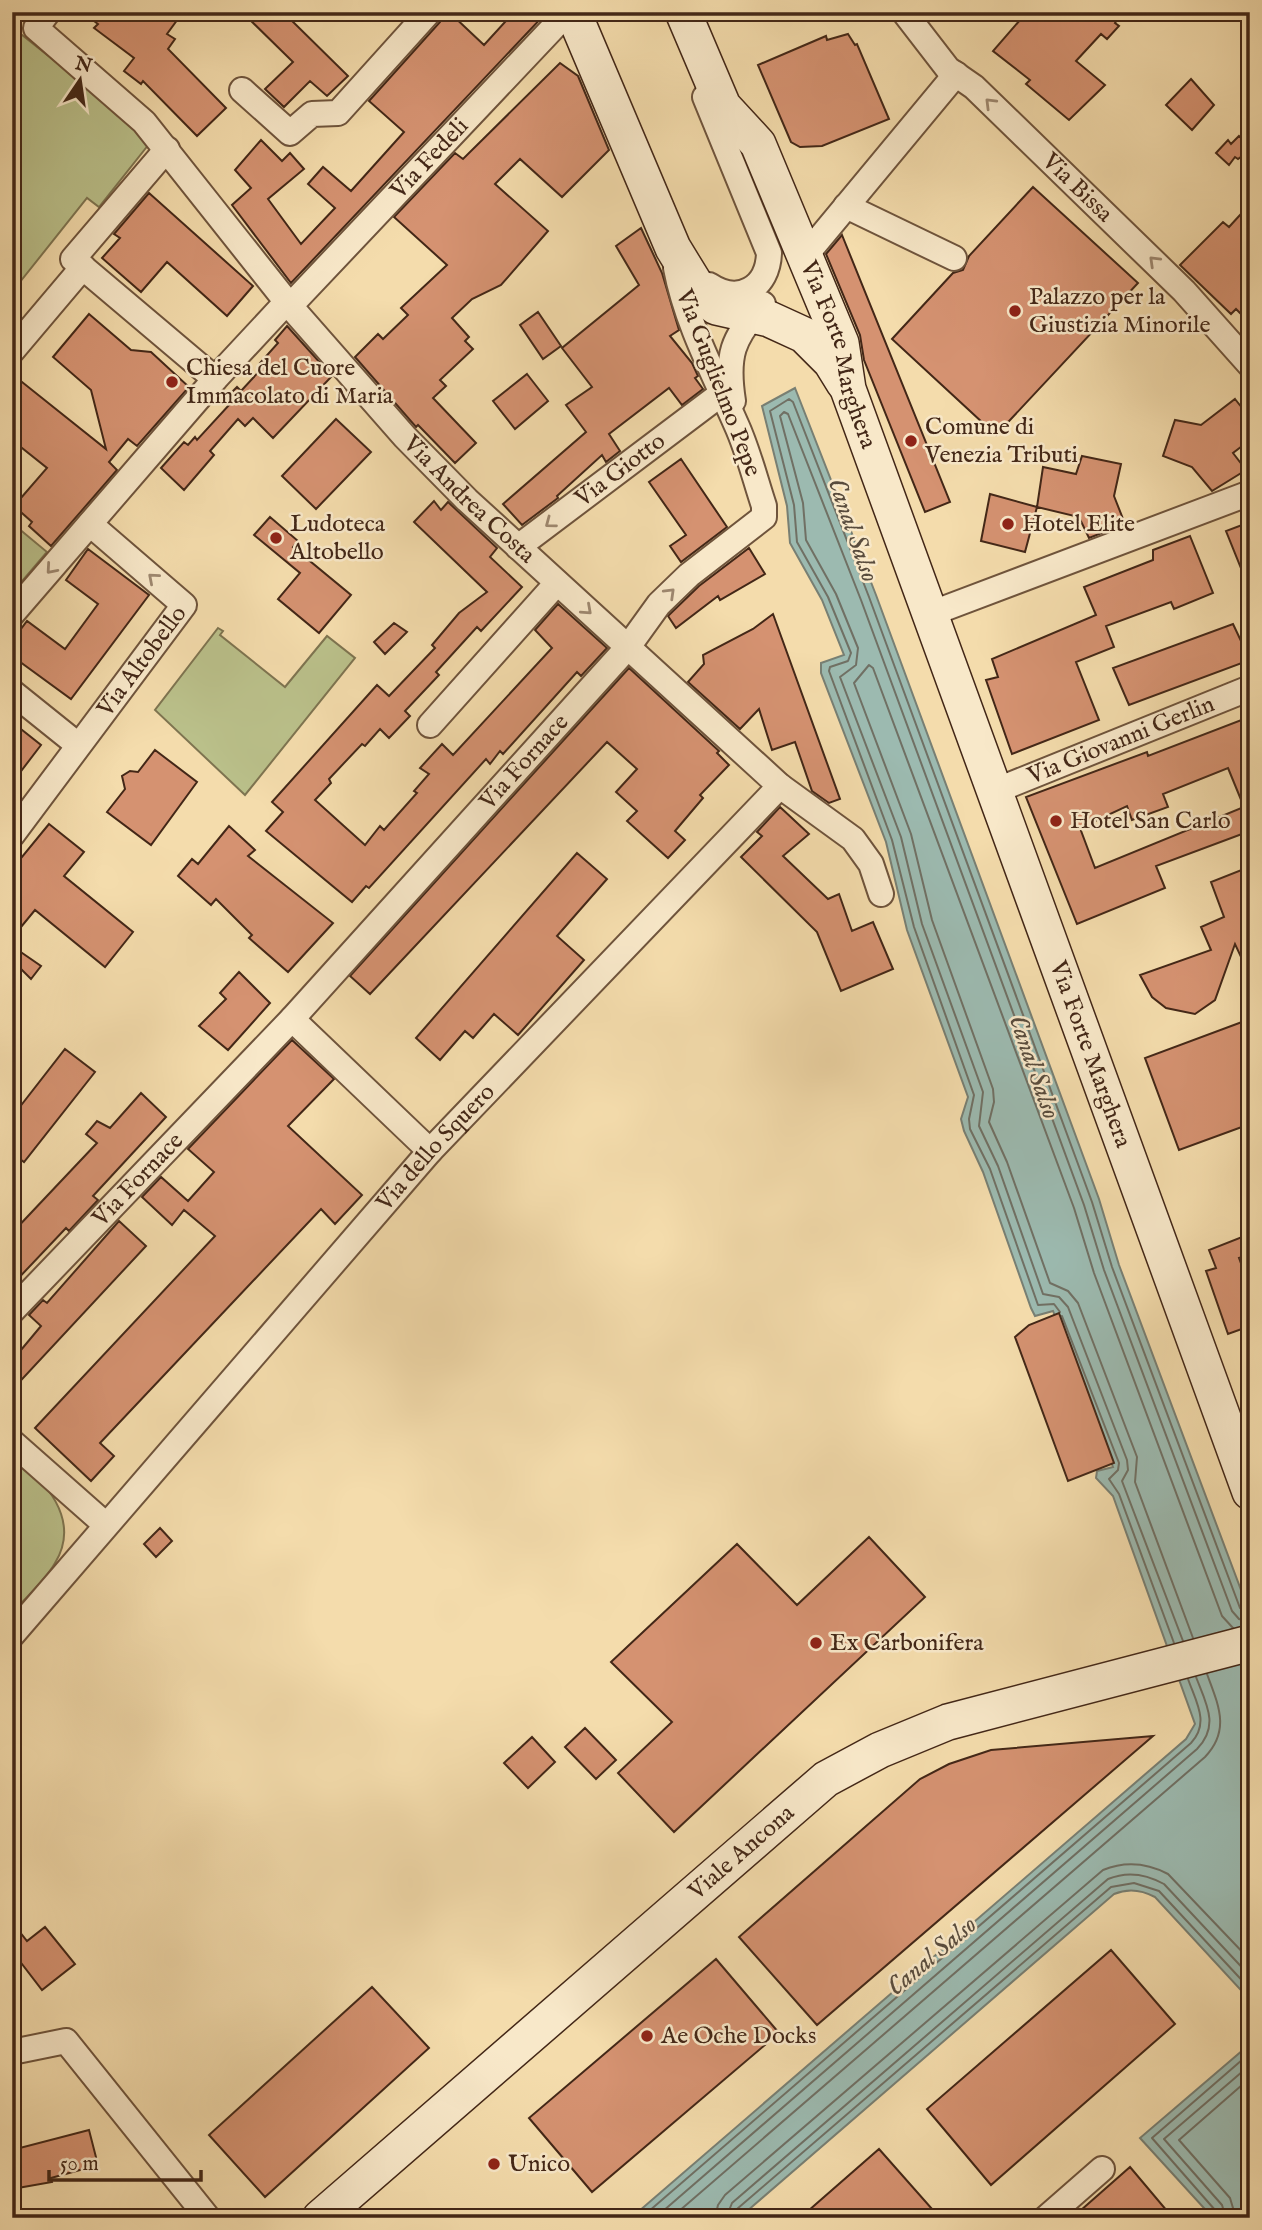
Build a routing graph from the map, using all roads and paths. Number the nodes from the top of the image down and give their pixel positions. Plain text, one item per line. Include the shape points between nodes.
1 (47, 12) edge
2 (570, 12) edge
3 (590, 12) edge
4 (669, 12) edge
5 (683, 12) edge
6 (904, 12) edge
7 (420, 15) edge
8 (956, 74) junction
9 (242, 90) dead end
10 (723, 106) junction
11 (167, 149) junction
12 (846, 206) junction
13 (673, 248) junction
14 (805, 256) junction
15 (954, 258) dead end
16 (84, 268) junction
17 (290, 306) junction
18 (765, 319) junction
19 (12, 351) edge
20 (1250, 365) edge
21 (215, 379) junction
22 (725, 385) junction
23 (848, 389) junction
24 (1250, 494) edge
25 (764, 517) joint
26 (90, 524) junction
27 (518, 547) junction
28 (557, 583) junction
29 (12, 614) edge
30 (930, 614) junction
31 (628, 647) junction
32 (1250, 688) edge
33 (12, 692) edge
34 (430, 724) dead end
35 (78, 744) junction
36 (995, 791) junction
37 (775, 792) junction
38 (12, 835) edge
39 (881, 894) dead end
40 (292, 1019) junction
41 (430, 1152) junction
42 (12, 1311) edge
43 (12, 1442) edge
44 (1250, 1492) edge
45 (106, 1525) junction
46 (12, 1635) edge
47 (1250, 1643) edge
48 (12, 2052) edge
49 (1102, 2169) dead end
50 (208, 2218) edge
51 (320, 2218) edge
52 (1046, 2218) edge

1 - 11 street, Via Andrea Costa via 36,27 107,87
2 - 13 street, Via Guglielmo Pepe
2 - 17 street, Via Fedeli
3 - 4 street via 700,276 721,292 740,294 758,286 765,277 769,253
5 - 10 street, Via Forte Marghera
6 - 8 street, Via Bissa
7 - 9 street via 338,113 312,114 290,132
8 - 12 street
20 -> 8 street, Via Bissa via 1184,291
10 - 14 street, Via Forte Marghera via 758,144
10 - 18 street, Via Forte Marghera via 776,246
11 - 16 street via 73,259
11 - 17 street, Via Andrea Costa
12 - 14 street
12 - 15 street
13 - 18 street, Via Guglielmo Pepe via 700,292 716,307
13 - 22 street, Via Guglielmo Pepe via 681,291
14 - 23 street, Via Forte Marghera via 841,343
16 - 19 street
16 - 21 street
17 - 21 street via 282,307
17 - 27 street, Via Andrea Costa via 405,437
18 - 22 street, Via Forte Marghera via 736,340
18 - 23 street, Via Guglielmo Pepe via 817,345
21 - 26 street
22 - 25 street, Via Guglielmo Pepe
22 -> 27 street, Via Giotto
23 - 30 street, Via Forte Marghera
24 - 30 street
31 -> 25 street, Via Fornace via 679,584
26 -> 29 street
35 -> 26 street, Via Altobello via 184,605
27 - 28 street, Via Andrea Costa
28 -> 31 street, Via Andrea Costa
28 - 34 street
30 - 36 street, Via Forte Marghera
31 - 37 street, Via Andrea Costa
31 - 40 street, Via Fornace
32 - 36 street, Via Giovanni Gerlin
33 - 35 street
35 - 38 street, Via Altobello
36 - 44 street, Via Forte Marghera
37 - 39 street, Via Andrea Costa via 853,839 871,864
37 - 41 street, Via dello Squero
40 - 41 street
40 - 42 street, Via Fornace
41 - 45 street, Via dello Squero
43 - 45 street
45 - 46 street
47 - 51 street, Viale Ancona via 948,1722 880,1749 826,1779
48 - 50 street via 66,2041
49 - 52 street

